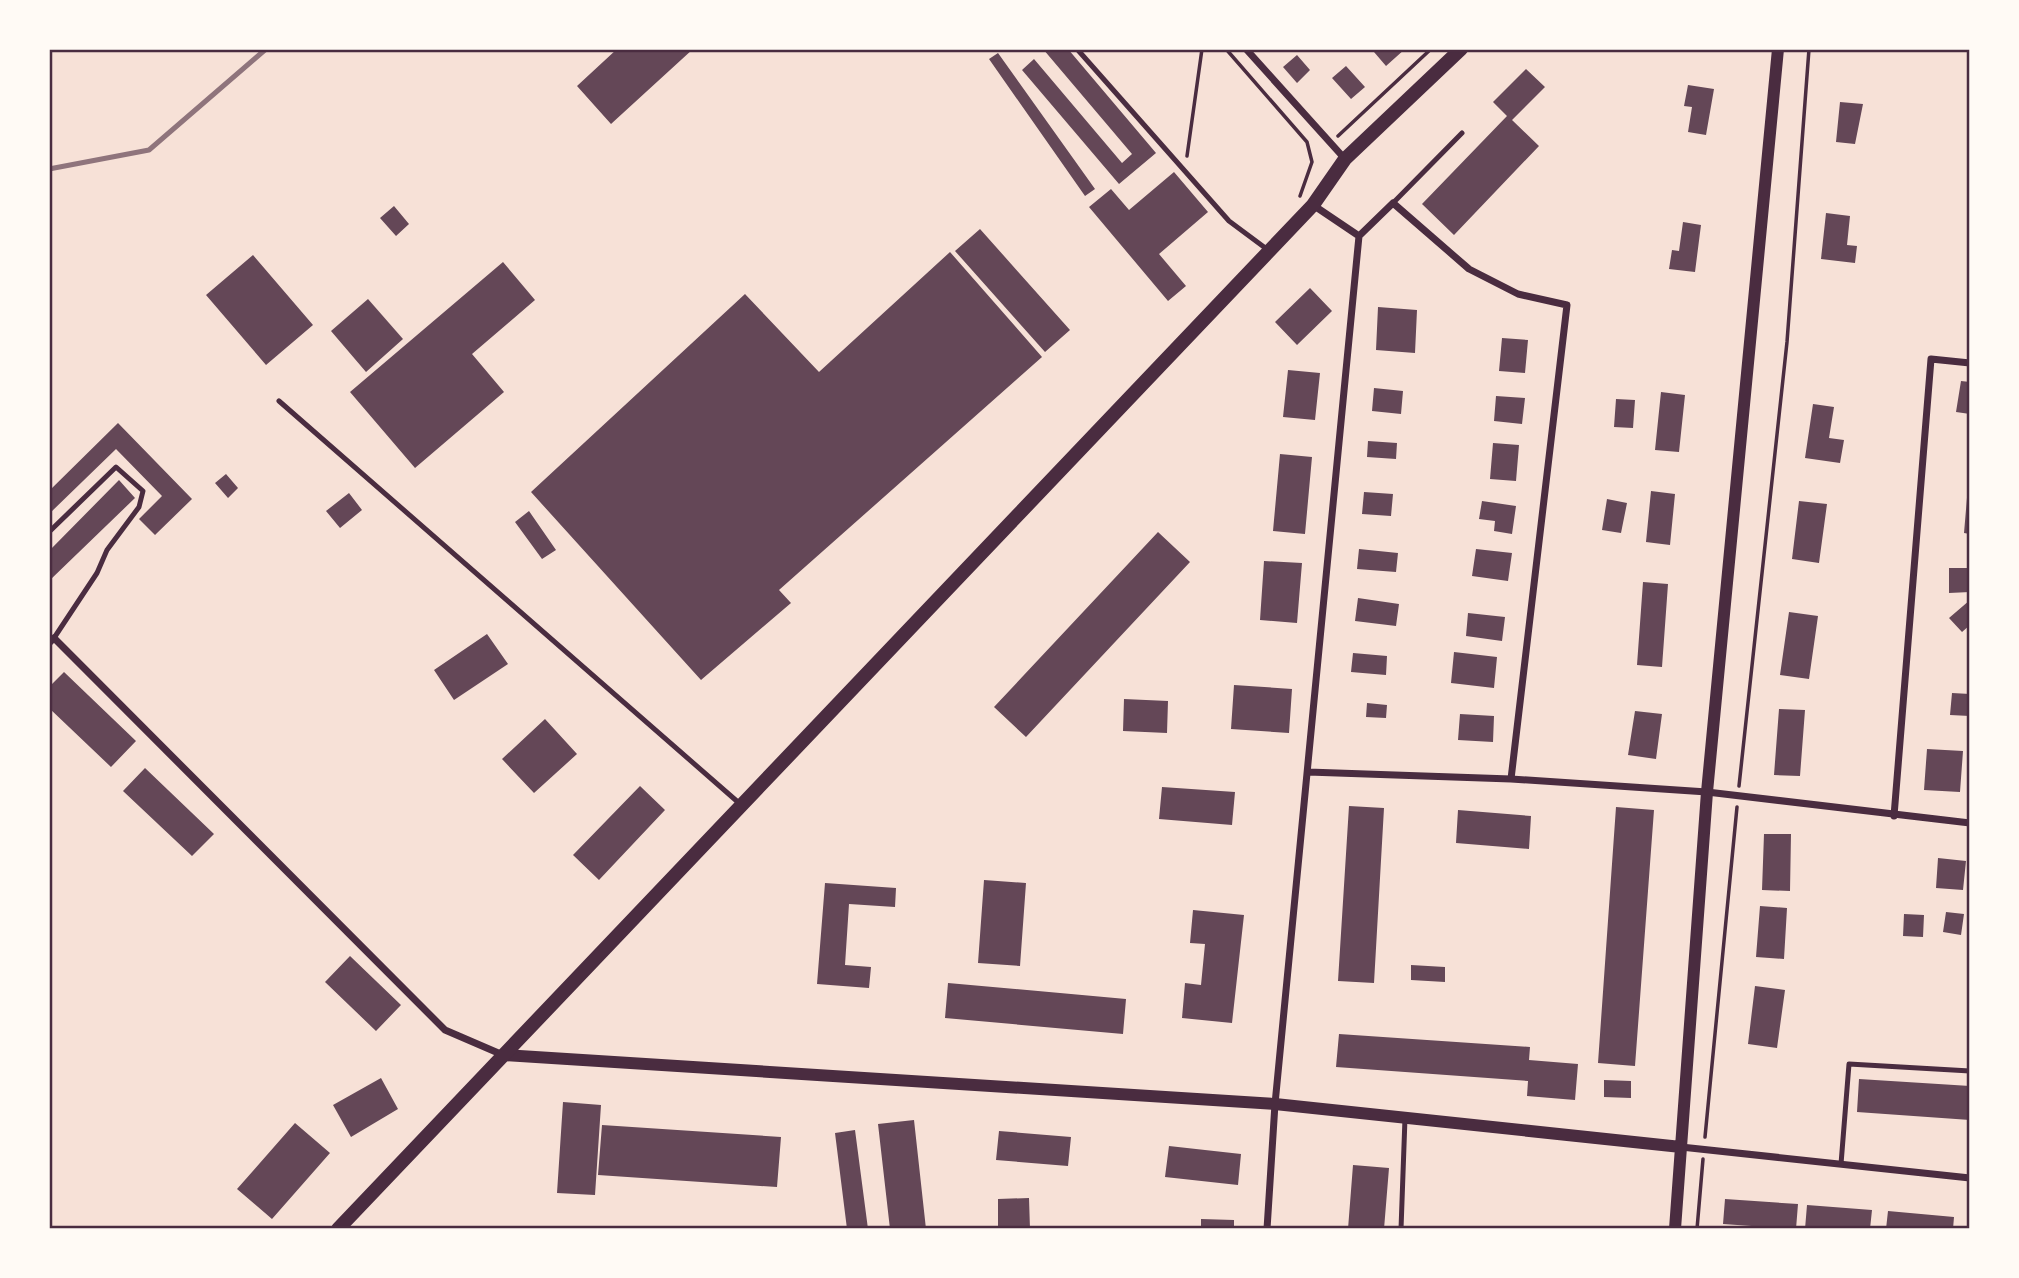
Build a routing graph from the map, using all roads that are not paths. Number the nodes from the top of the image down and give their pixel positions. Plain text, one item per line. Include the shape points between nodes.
1 (1077, 49) edge
2 (1246, 49) edge
3 (1461, 49) edge
4 (1778, 49) edge
5 (1462, 133) dead end
6 (1345, 159) junction
7 (1393, 203) junction
8 (1313, 205) junction
9 (1359, 236) junction
10 (1268, 250) junction
11 (1970, 363) edge
12 (279, 401) dead end
13 (49, 532) edge
14 (52, 641) edge
15 (1308, 772) junction
16 (1511, 779) junction
17 (1707, 792) junction
18 (741, 806) junction
19 (1894, 816) junction
20 (1970, 822) edge
21 (504, 1055) junction
22 (1970, 1071) edge
23 (1275, 1104) junction
24 (1405, 1118) junction
25 (1681, 1147) junction
26 (1841, 1164) junction
27 (1970, 1178) edge
28 (338, 1229) edge
29 (1267, 1229) edge
30 (1401, 1229) edge
31 (1675, 1229) edge

1 - 10 lane via 1228,221
2 - 6 street
3 - 6 main road
4 - 17 street
5 - 7 lane
6 - 8 main road
7 - 9 street
7 - 16 street via 1469,269 1518,294 1567,304
8 - 9 street
8 - 10 main road
9 - 15 street
10 - 18 main road
11 - 19 street via 1931,359
12 - 18 lane
13 - 14 lane via 116,467 143,491 139,507
14 - 21 street via 445,1030
15 - 16 street
15 - 23 street
16 - 17 street
17 - 19 street
17 - 25 street
18 - 21 main road
19 - 20 street
21 - 23 street
21 - 28 main road
22 - 26 lane via 1849,1064
23 - 24 street
23 - 29 street
24 - 25 street
24 - 30 lane
25 - 26 street
25 - 31 street
26 - 27 street

